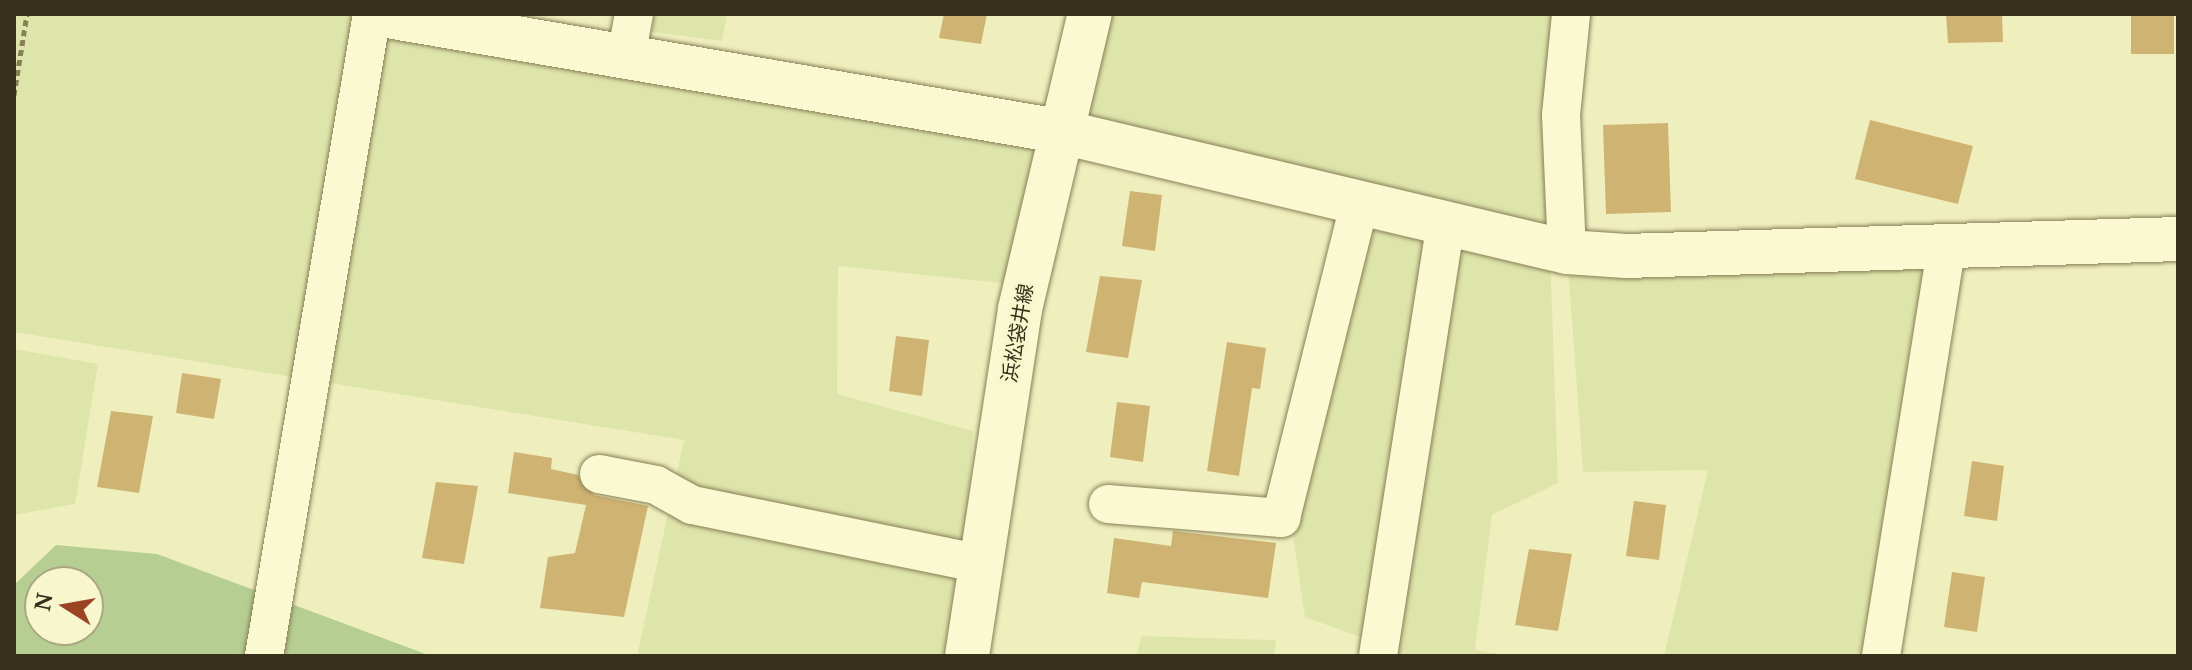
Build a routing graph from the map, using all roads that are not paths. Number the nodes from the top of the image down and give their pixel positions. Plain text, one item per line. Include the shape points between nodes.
1 (374, 14) edge
2 (634, 14) edge
3 (1090, 14) edge
4 (1571, 14) edge
5 (626, 57) junction
6 (1058, 131) junction
7 (1359, 206) junction
8 (1445, 227) junction
9 (2178, 239) edge
10 (1947, 245) junction
11 (1567, 252) junction
12 (599, 474) dead end
13 (1108, 504) dead end
14 (981, 564) junction
15 (264, 656) edge
16 (967, 656) edge
17 (1378, 656) edge
18 (1881, 656) edge

1 - 5 street
1 - 15 street
2 - 5 street
3 - 6 street, 浜松袋井線
4 - 11 street via 1561,115
5 - 6 street
6 - 7 street
6 - 14 street, 浜松袋井線 via 1020,309
7 - 8 street
7 - 13 street via 1281,518
8 - 11 street
8 - 17 street
9 - 10 street
10 - 11 street via 1626,256
10 - 18 street
12 - 14 street via 656,485 692,505
14 - 16 street, 浜松袋井線

